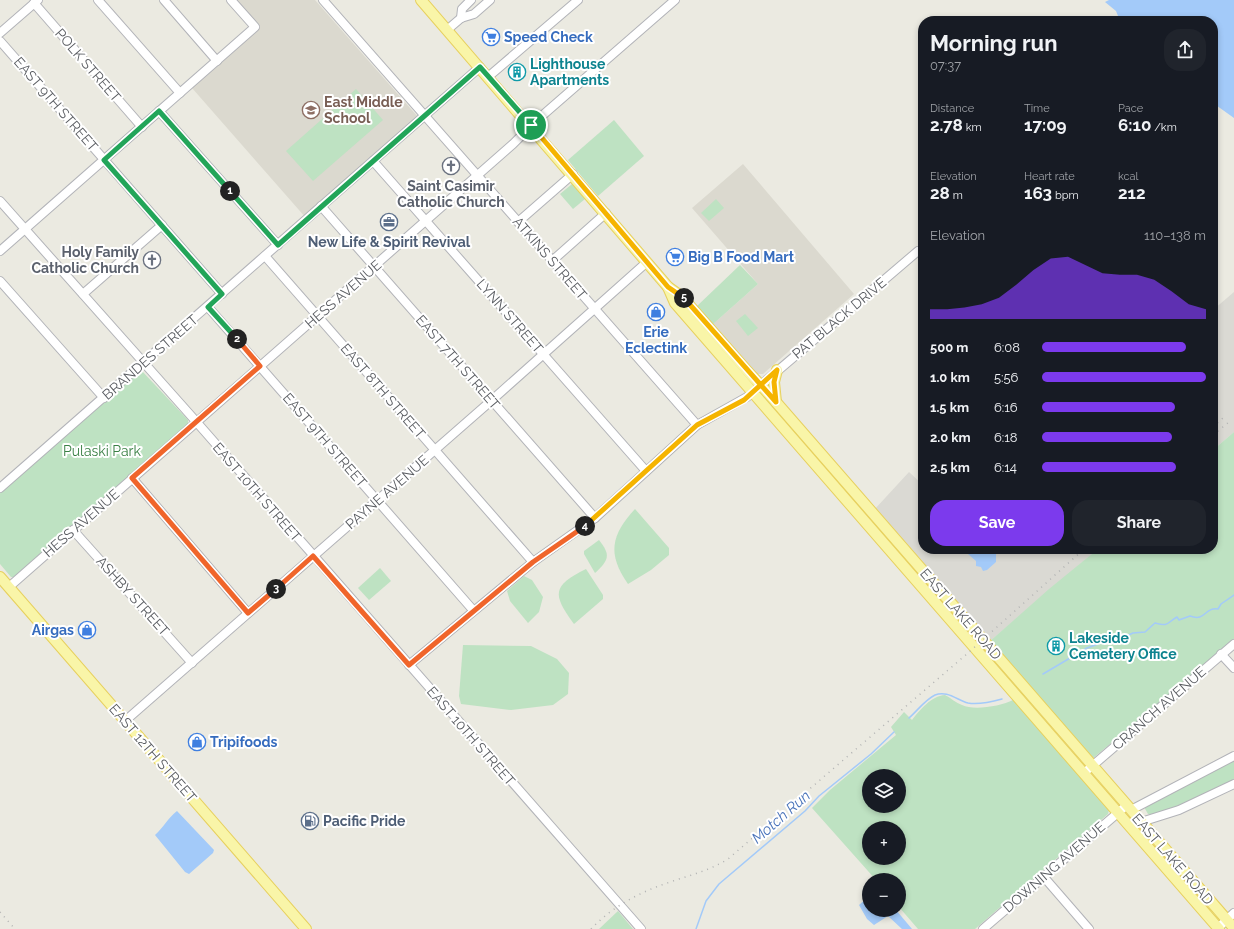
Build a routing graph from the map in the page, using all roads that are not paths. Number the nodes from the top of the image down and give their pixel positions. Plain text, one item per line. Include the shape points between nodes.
1 (98, 0) edge
2 (164, 0) edge
3 (232, 0) edge
4 (323, 0) edge
5 (421, 0) edge
6 (471, 0) edge
7 (490, 0) edge
8 (578, 0) edge
9 (675, 0) edge
10 (36, 1) edge
11 (460, 18) junction
12 (447, 30) junction
13 (0, 33) edge
14 (0, 41) edge
15 (217, 61) junction
16 (480, 67) junction
17 (488, 77) junction
18 (180, 93) junction
19 (159, 111) junction
20 (425, 116) junction
21 (532, 126) junction
22 (142, 127) junction
23 (104, 160) junction
24 (373, 161) junction
25 (573, 174) junction
26 (478, 176) junction
27 (0, 201) edge
28 (322, 206) junction
29 (606, 213) junction
30 (426, 221) junction
31 (518, 222) junction
32 (162, 225) junction
33 (25, 230) junction
34 (278, 245) junction
35 (0, 251) edge
36 (918, 251) dead end
37 (265, 256) junction
38 (552, 261) junction
39 (647, 262) junction
40 (374, 266) junction
41 (0, 281) edge
42 (668, 287) junction
43 (83, 294) junction
44 (222, 294) junction
45 (208, 307) junction
46 (595, 308) junction
47 (317, 316) junction
48 (544, 355) junction
49 (144, 364) junction
50 (260, 366) junction
51 (777, 370) junction
52 (761, 384) junction
53 (753, 392) junction
54 (104, 398) junction
55 (492, 400) junction
56 (776, 402) junction
57 (196, 422) junction
58 (697, 425) junction
59 (435, 450) junction
60 (646, 471) junction
61 (132, 478) junction
62 (0, 488) edge
63 (377, 500) junction
64 (595, 518) junction
65 (73, 530) junction
66 (313, 556) junction
67 (533, 562) junction
68 (0, 577) edge
69 (9, 587) junction
70 (473, 610) junction
71 (248, 613) junction
72 (1234, 644) edge
73 (1221, 654) junction
74 (192, 663) junction
75 (409, 665) junction
76 (1234, 668) edge
77 (125, 720) junction
78 (1234, 756) edge
79 (1092, 765) junction
80 (1084, 773) junction
81 (1234, 784) edge
82 (1129, 807) junction
83 (1118, 812) junction
84 (1141, 822) junction
85 (1043, 876) junction
86 (1230, 917) edge
87 (1219, 928) edge
88 (1234, 928) edge
89 (306, 929) edge
90 (641, 929) edge
91 (983, 929) edge
92 (1089, 929) edge

1 - 18 street
2 - 15 street
3 - 15 street via 255,27
4 - 20 street, ATKINS STREET
5 - 12 main road, EAST LAKE ROAD
6 - 11 street via 462,9
7 - 11 street via 474,14
8 - 17 street
9 - 21 street, HESS AVENUE
10 - 13 street
10 - 22 street, POLK STREET
11 - 12 street
12 - 16 main road, EAST LAKE ROAD
14 - 23 street, EAST 9TH STREET
15 - 18 street
16 - 17 main road, EAST LAKE ROAD
16 - 20 street, BRANDES STREET
17 - 21 main road, EAST LAKE ROAD
18 - 19 street
19 - 22 street
19 - 34 street
20 - 24 street, BRANDES STREET
20 - 26 street, ATKINS STREET
21 - 25 main road, EAST LAKE ROAD
21 - 26 street, HESS AVENUE
22 - 23 street
23 - 32 street, EAST 9TH STREET
23 - 33 street
24 - 28 street, BRANDES STREET
24 - 30 street, LYNN STREET
25 - 29 main road, EAST LAKE ROAD
25 - 31 street
26 - 30 street, HESS AVENUE
26 - 31 street, ATKINS STREET
27 - 33 street, EAST 10TH STREET
28 - 34 street, BRANDES STREET
28 - 40 street, EAST 7TH STREET
29 - 38 street
29 - 39 main road, EAST LAKE ROAD
30 - 40 street, HESS AVENUE
30 - 48 street, LYNN STREET
31 - 38 street, ATKINS STREET
32 - 43 street
32 - 44 street, EAST 9TH STREET
33 - 35 street
33 - 43 street, EAST 10TH STREET
34 - 37 street, BRANDES STREET
36 - 51 street, PAT BLACK DRIVE
37 - 44 street, BRANDES STREET
37 - 47 street, EAST 8TH STREET
38 - 46 street, ATKINS STREET
39 - 42 main road, EAST LAKE ROAD
39 - 46 street, PAYNE AVENUE
40 - 47 street, HESS AVENUE
40 - 55 street, EAST 7TH STREET
41 - 54 street
42 - 52 main road, EAST LAKE ROAD via 682,297
42 - 53 main road, EAST LAKE ROAD via 675,303
43 - 49 street, EAST 10TH STREET
44 - 45 street, BRANDES STREET
45 - 49 street, BRANDES STREET
45 - 50 street, EAST 9TH STREET
46 - 48 street, PAYNE AVENUE
46 - 58 street, ATKINS STREET
47 - 50 street, HESS AVENUE
47 - 59 street, EAST 8TH STREET
48 - 55 street, PAYNE AVENUE
48 - 60 street, LYNN STREET
49 - 54 street, BRANDES STREET
49 - 57 street, EAST 10TH STREET
50 - 57 street, HESS AVENUE
50 - 63 street, EAST 9TH STREET
51 - 52 street, PAT BLACK DRIVE
51 - 56 main road via 774,382
52 - 53 street, PAT BLACK DRIVE
52 - 56 main road, EAST LAKE ROAD
53 - 58 street, PAT BLACK DRIVE
53 - 80 main road, EAST LAKE ROAD
54 - 62 street, BRANDES STREET
55 - 59 street, PAYNE AVENUE
55 - 64 street, EAST 7TH STREET
56 - 79 main road, EAST LAKE ROAD
57 - 61 street, HESS AVENUE
57 - 66 street, EAST 10TH STREET
58 - 60 street, PAT BLACK DRIVE
59 - 63 street, PAYNE AVENUE
59 - 67 street, EAST 8TH STREET
60 - 64 street, PAT BLACK DRIVE
61 - 65 street, HESS AVENUE
61 - 71 street
63 - 66 street, PAYNE AVENUE
63 - 70 street, EAST 9TH STREET
64 - 67 street, PAT BLACK DRIVE
65 - 69 street, HESS AVENUE
65 - 74 street, ASHBY STREET
66 - 71 street, PAYNE AVENUE
66 - 75 street, EAST 10TH STREET
67 - 70 street, PAT BLACK DRIVE
68 - 69 main road, EAST 12TH STREET
69 - 77 main road, EAST 12TH STREET
70 - 75 street, PAT BLACK DRIVE
71 - 74 street, PAYNE AVENUE
72 - 73 street, CRANCH AVENUE
73 - 76 street
73 - 79 street, CRANCH AVENUE
74 - 77 street, PAYNE AVENUE
75 - 90 street, EAST 10TH STREET
77 - 89 main road, EAST 12TH STREET
78 - 82 street, DOWNING AVENUE
79 - 80 street, CRANCH AVENUE
79 - 82 main road, EAST LAKE ROAD
80 - 83 main road, EAST LAKE ROAD
81 - 84 street via 1179,810
82 - 83 street, DOWNING AVENUE
82 - 84 main road, EAST LAKE ROAD
83 - 85 street, DOWNING AVENUE
83 - 87 main road, EAST LAKE ROAD
84 - 86 main road, EAST LAKE ROAD
85 - 91 street, DOWNING AVENUE
85 - 92 street
86 - 87 street
86 - 88 main road, EAST LAKE ROAD

